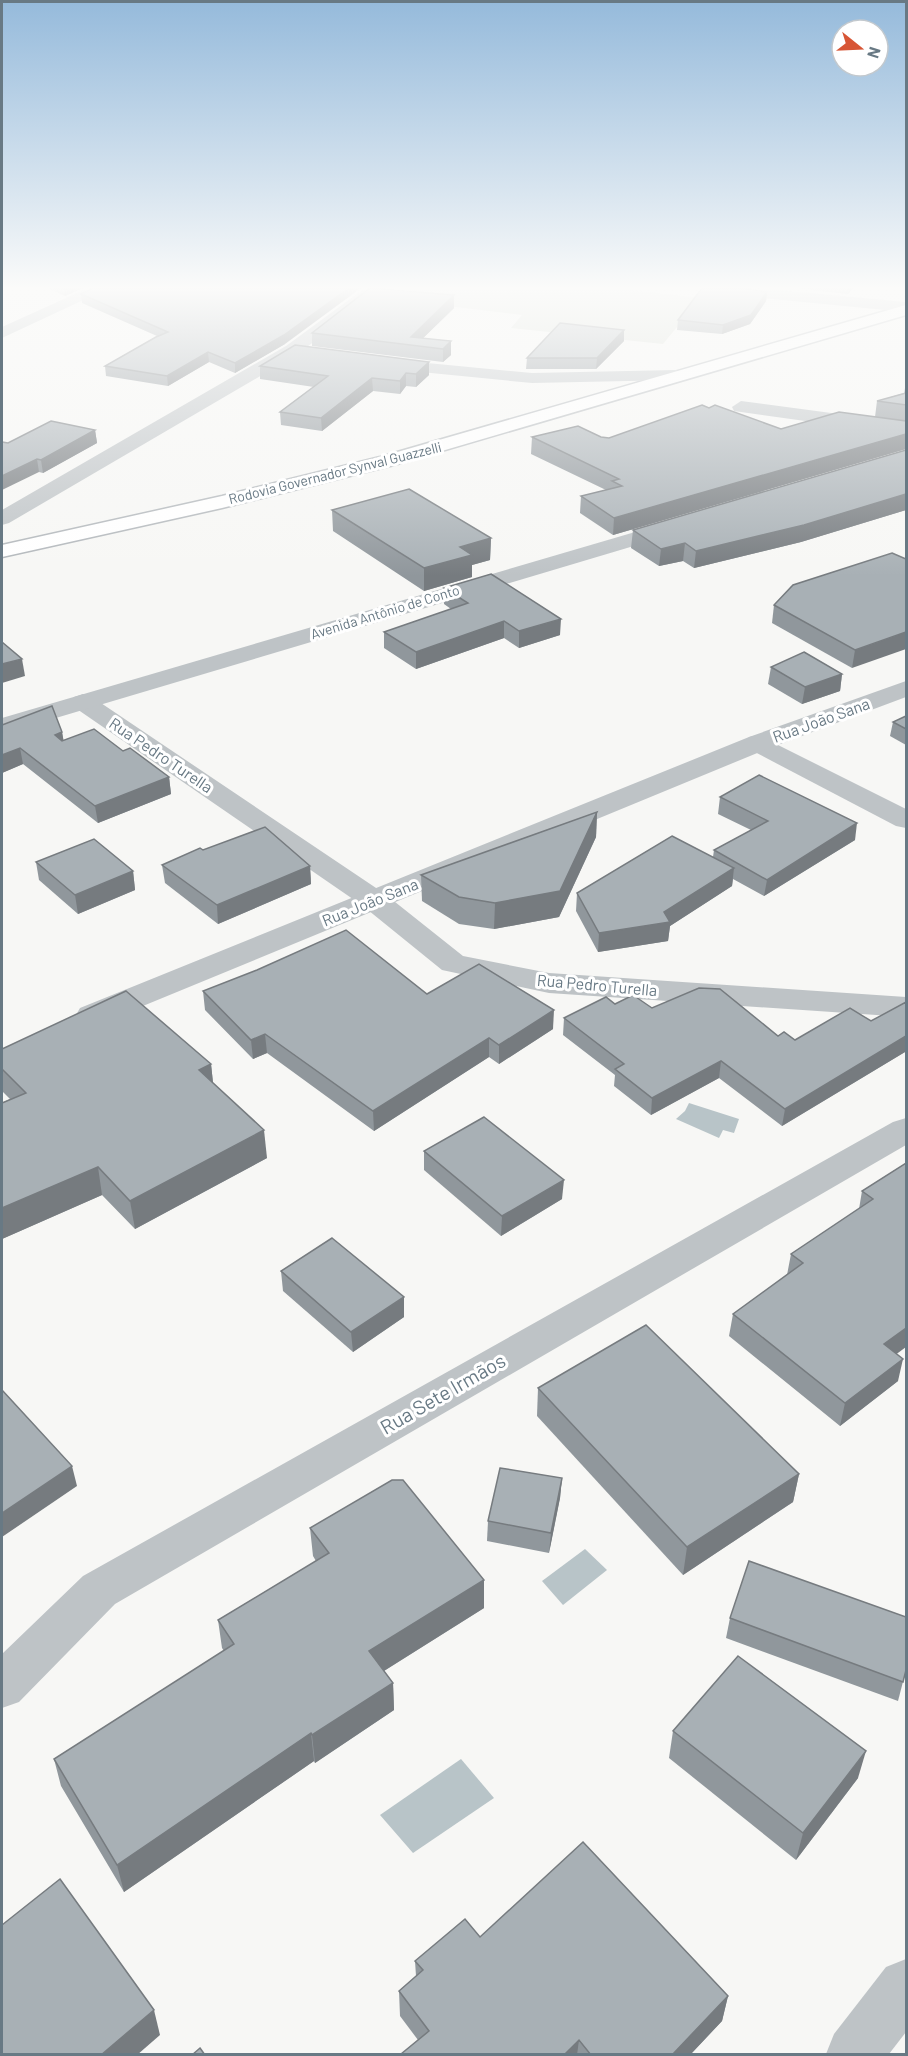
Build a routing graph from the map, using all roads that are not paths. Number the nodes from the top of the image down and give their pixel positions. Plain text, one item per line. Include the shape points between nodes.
1 (234, 384) edge
2 (646, 384) edge
3 (741, 407) dead end
4 (906, 429) edge
5 (2, 519) edge
6 (700, 519) edge
7 (2, 551) edge
8 (906, 689) edge
9 (83, 702) junction
10 (2, 726) edge
11 (758, 743) junction
12 (906, 820) edge
13 (374, 900) junction
14 (906, 1007) edge
15 (67, 1025) edge
16 (906, 1130) edge
17 (2, 1686) edge
18 (906, 1987) edge
19 (854, 2055) edge

1 - 5 street
2 - 7 main road, Rodovia Governador Synval Guazzelli via 360,467 169,515
3 - 4 street
6 - 9 street, Avenida Antônio de Conto
8 - 11 street, Rua João Sana
9 - 10 street, Avenida Antônio de Conto
9 - 13 street, Rua Pedro Turella
11 - 12 street
11 - 13 street, Rua João Sana
13 - 14 street, Rua Pedro Turella via 453,963 549,983
13 - 15 street, Rua João Sana
16 - 17 street, Rua Sete Irmãos via 99,1590
18 - 19 street

